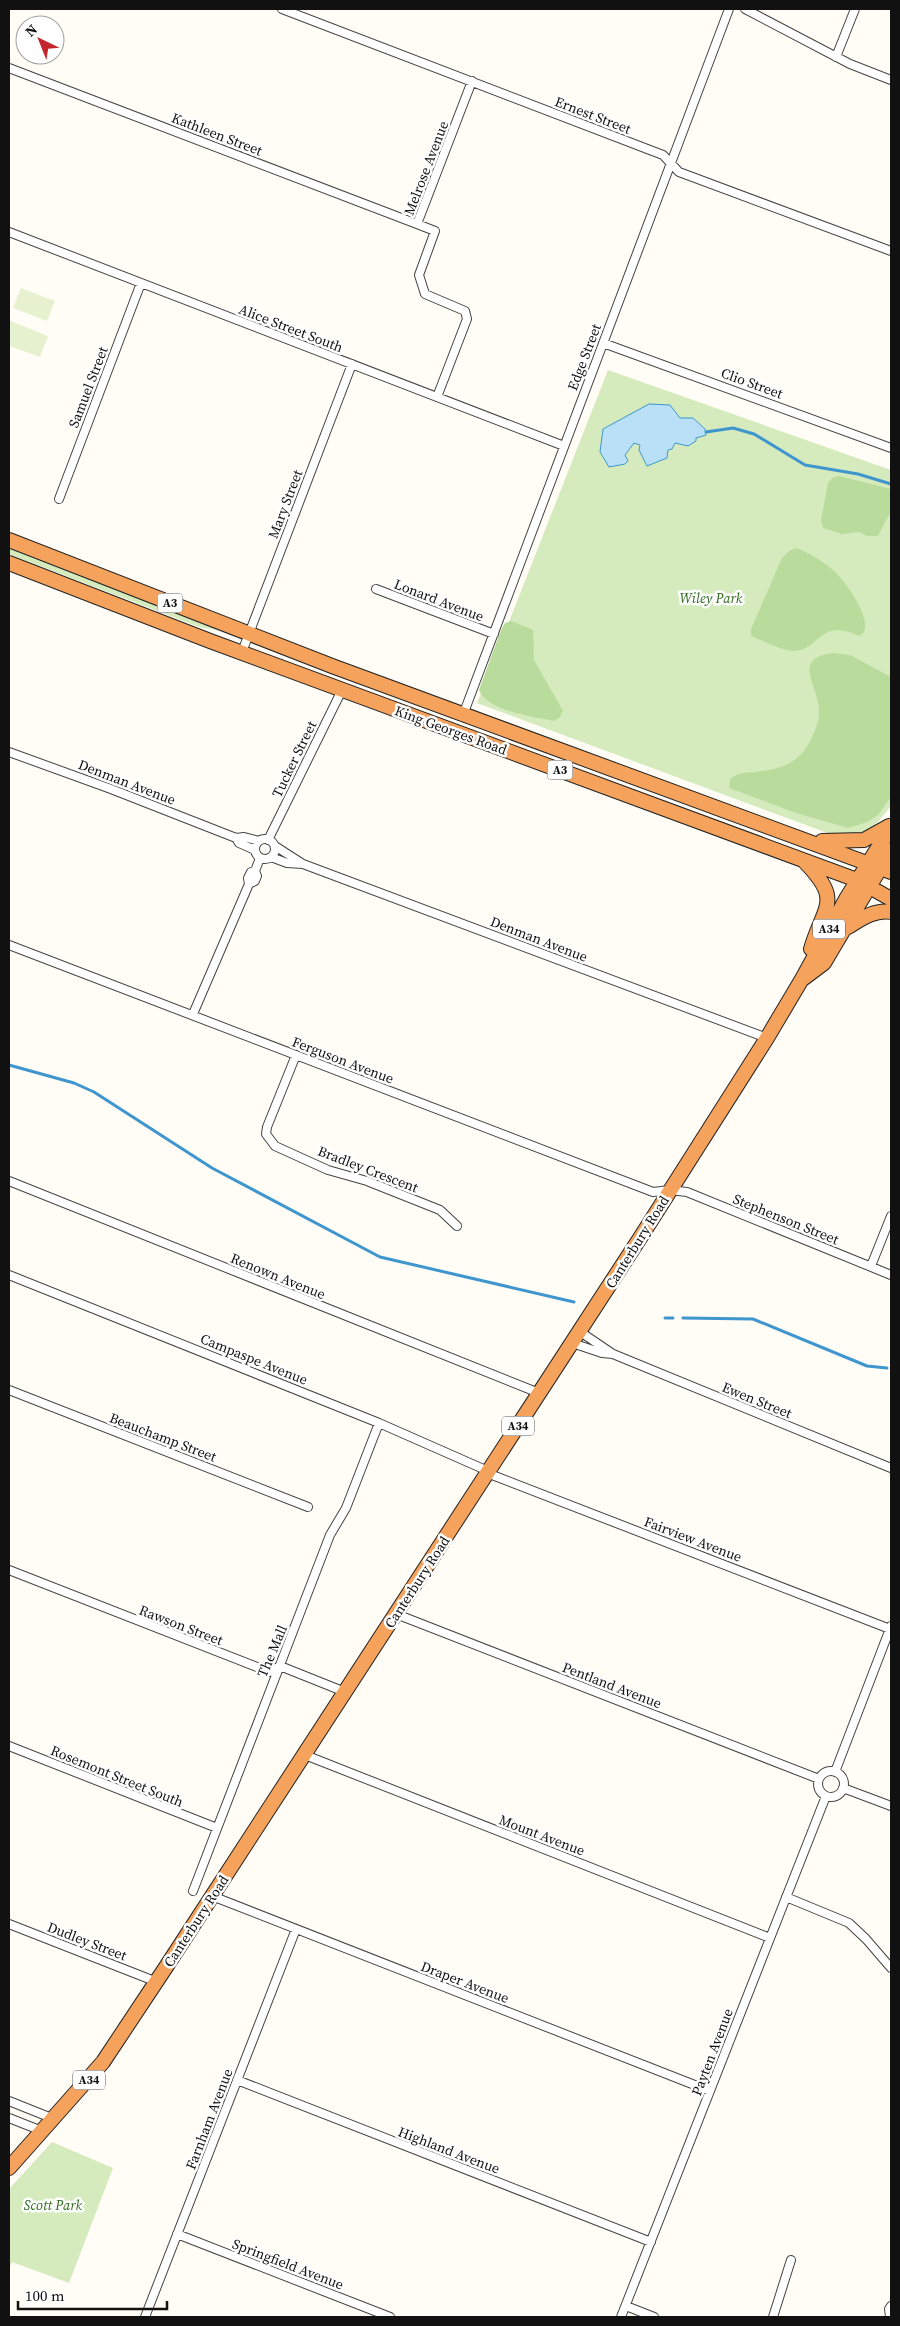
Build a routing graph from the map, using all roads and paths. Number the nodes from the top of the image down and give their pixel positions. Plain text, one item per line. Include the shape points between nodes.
1 (282, 9) edge
2 (729, 9) edge
3 (745, 9) edge
4 (855, 9) edge
5 (836, 57) junction
6 (9, 68) edge
7 (891, 80) edge
8 (472, 81) junction
9 (671, 163) junction
10 (417, 224) junction
11 (9, 232) edge
12 (891, 251) edge
13 (141, 283) junction
14 (603, 343) junction
15 (352, 364) junction
16 (437, 397) junction
17 (564, 446) junction
18 (891, 448) edge
19 (59, 499) dead end
20 (9, 540) edge
21 (9, 562) edge
22 (376, 589) dead end
23 (249, 634) junction
24 (494, 634) junction
25 (242, 652) junction
26 (342, 690) junction
27 (463, 715) junction
28 (9, 752) edge
29 (891, 826) edge
30 (236, 838) junction
31 (268, 840) junction
32 (259, 841) junction
33 (811, 841) junction
34 (275, 846) junction
35 (255, 850) junction
36 (891, 850) edge
37 (260, 858) junction
38 (271, 858) junction
39 (803, 859) junction
40 (303, 864) junction
41 (880, 867) edge
42 (857, 880) junction
43 (871, 887) junction
44 (891, 899) edge
45 (891, 912) edge
46 (845, 929) junction
47 (9, 945) edge
48 (802, 979) junction
49 (193, 1014) junction
50 (766, 1038) junction
51 (296, 1054) junction
52 (9, 1181) edge
53 (670, 1190) junction
54 (891, 1216) edge
55 (457, 1226) dead end
56 (871, 1266) junction
57 (9, 1275) edge
58 (891, 1275) edge
59 (579, 1331) junction
60 (572, 1343) junction
61 (613, 1354) junction
62 (9, 1390) edge
63 (539, 1393) junction
64 (380, 1423) junction
65 (891, 1468) edge
66 (488, 1472) junction
67 (308, 1507) dead end
68 (9, 1570) edge
69 (396, 1614) junction
70 (891, 1628) edge
71 (280, 1666) junction
72 (345, 1692) junction
73 (9, 1746) edge
74 (304, 1755) junction
75 (835, 1772) junction
76 (819, 1779) junction
77 (843, 1788) junction
78 (826, 1796) junction
79 (891, 1806) edge
80 (217, 1828) junction
81 (193, 1891) dead end
82 (212, 1896) junction
83 (786, 1897) junction
84 (9, 1924) edge
85 (296, 1929) junction
86 (770, 1938) junction
87 (891, 1968) edge
88 (156, 1982) junction
89 (237, 2080) junction
90 (710, 2090) junction
91 (9, 2101) edge
92 (9, 2118) edge
93 (54, 2118) junction
94 (42, 2132) junction
95 (9, 2168) edge
96 (177, 2234) junction
97 (651, 2242) junction
98 (791, 2260) dead end
99 (626, 2306) junction
100 (891, 2306) edge
101 (145, 2317) edge
102 (390, 2317) edge
103 (622, 2317) edge
104 (654, 2317) edge
105 (773, 2317) edge
106 (890, 2317) edge

1 - 8 street, Ernest Street
2 - 9 street, Edge Street
3 - 5 street
4 - 5 street
5 - 7 street
6 - 10 street, Kathleen Street
8 - 9 street, Ernest Street via 662,155
8 - 10 street, Melrose Avenue
9 - 12 street, Ernest Street via 679,172
9 - 14 street, Edge Street
10 - 16 street, Melrose Avenue via 434,231 419,275 425,294 465,311 467,319
11 - 13 street, Alice Street South
13 - 15 street, Alice Street South
13 - 19 street, Samuel Street
14 - 17 street, Edge Street
14 - 18 street, Clio Street
15 - 16 street, Alice Street South
15 - 23 street, Mary Street
16 - 17 street, Alice Street South
17 - 24 street, Edge Street
20 - 23 highway, King Georges Road / A3
21 - 25 highway, King Georges Road / A3
22 - 24 street, Lonard Avenue
23 - 25 street, Mary Street
23 - 27 highway, King Georges Road / A3
24 - 27 street, Edge Street
25 - 26 highway, King Georges Road / A3
26 - 31 street, Tucker Street
26 - 39 highway, King Georges Road / A3
27 - 33 highway, King Georges Road / A3
28 - 30 street, Denman Avenue
29 - 33 highway via 864,840
29 - 41 highway, Canterbury Road / A34
30 - 32 street, Denman Avenue
30 - 35 street, Denman Avenue via 239,843
31 - 32 street
31 - 34 street
32 - 35 street
33 - 41 highway, King Georges Road / A3
34 - 38 street
34 - 40 street, Denman Avenue
35 - 37 street
36 - 41 highway, Canterbury Road / A34
37 - 38 street
37 - 49 street via 248,878 249,884
38 - 40 street, Denman Avenue
39 - 42 highway, King Georges Road / A3
39 - 48 highway via 828,891 828,905 816,930
40 - 50 street, Denman Avenue
41 - 42 highway, Canterbury Road / A34
41 - 43 highway, Canterbury Road / A34
42 - 43 highway, King Georges Road / A3
42 - 48 highway, Canterbury Road / A34
43 - 44 highway, King Georges Road / A3
43 - 46 highway, Canterbury Road / A34
45 - 46 highway via 877,912
46 - 48 highway, Canterbury Road / A34 via 824,963
47 - 49 street, Ferguson Avenue
48 - 50 highway, Canterbury Road / A34
49 - 51 street, Ferguson Avenue
50 - 53 highway, Canterbury Road / A34
51 - 53 street, Ferguson Avenue via 653,1192
51 - 55 street, Bradley Crescent via 267,1127 269,1140 275,1146 335,1173 367,1181 440,1210
52 - 63 street, Renown Avenue
53 - 56 street, Stephenson Street via 687,1192
53 - 59 highway, Canterbury Road / A34
54 - 56 street
56 - 58 street, Stephenson Street
57 - 64 street, Campaspe Avenue
59 - 60 highway, Canterbury Road / A34
59 - 61 street, Ewen Street
60 - 61 street, Ewen Street
60 - 63 highway, Canterbury Road / A34
61 - 65 street, Ewen Street
62 - 67 street, Beauchamp Street
63 - 66 highway, Canterbury Road / A34
64 - 66 street, Campaspe Avenue
64 - 71 street, The Mall via 346,1508 330,1535
66 - 69 highway, Canterbury Road / A34
66 - 70 street, Fairview Avenue
68 - 71 street, Rawson Street via 269,1672
69 - 72 highway, Canterbury Road / A34
69 - 76 street, Pentland Avenue
70 - 75 street
71 - 72 street, Rawson Street
71 - 80 street, The Mall
72 - 74 highway, Canterbury Road / A34
73 - 80 street, Rosemont Street South
74 - 82 highway, Canterbury Road / A34
74 - 86 street, Mount Avenue
75 - 76 street via 827,1772
75 - 77 street via 843,1780
76 - 78 street via 818,1787
77 - 78 street via 834,1796
77 - 79 street
78 - 83 street, Payten Avenue
80 - 81 street, The Mall
82 - 85 street, Draper Avenue
82 - 88 highway, Canterbury Road / A34
83 - 86 street, Payten Avenue
83 - 87 street via 849,1923
84 - 88 street, Dudley Street
85 - 89 street, Farnham Avenue
85 - 90 street, Draper Avenue
86 - 90 street, Payten Avenue
88 - 93 highway, Canterbury Road / A34 via 103,2062
89 - 96 street, Farnham Avenue
89 - 97 street, Highland Avenue
90 - 97 street, Payten Avenue
91 - 93 street
92 - 94 street
93 - 94 highway, Canterbury Road / A34
94 - 95 highway, Canterbury Road / A34
96 - 101 street, Farnham Avenue
96 - 102 street, Springfield Avenue
97 - 99 street, Payten Avenue
98 - 105 street
99 - 103 street, Payten Avenue
99 - 104 street
100 - 106 street

